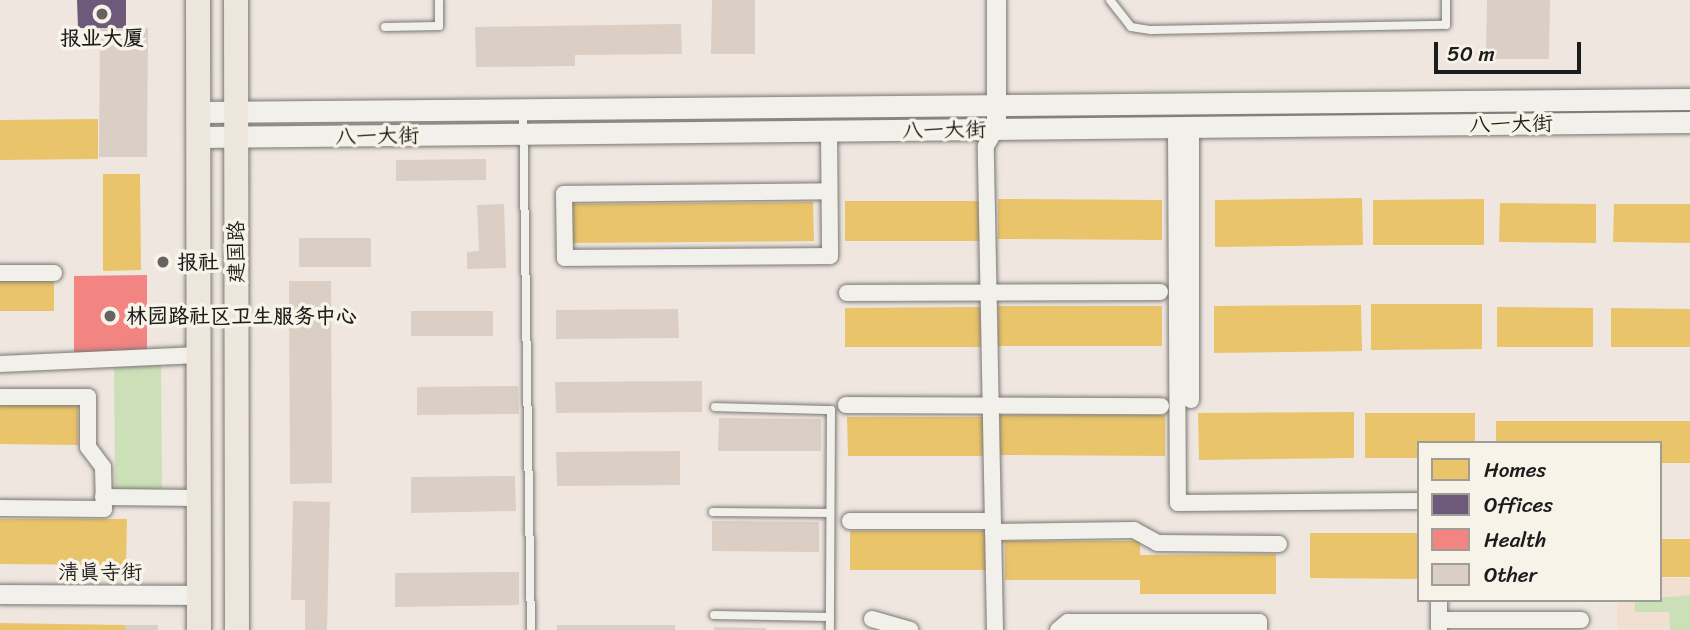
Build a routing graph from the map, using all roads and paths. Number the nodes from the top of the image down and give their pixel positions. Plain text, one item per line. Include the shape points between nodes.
1 (198, 0) edge
2 (236, 0) edge
3 (439, 0) edge
4 (996, 0) edge
5 (1110, 0) edge
6 (1446, 0) edge
7 (385, 27) dead end
8 (1690, 99) edge
9 (996, 105) junction
10 (523, 109) junction
11 (199, 112) junction
12 (235, 112) junction
13 (1690, 122) edge
14 (1183, 127) junction
15 (996, 129) junction
16 (830, 131) junction
17 (524, 134) junction
18 (199, 137) junction
19 (235, 137) junction
20 (830, 191) junction
21 (0, 273) edge
22 (54, 273) dead end
23 (1160, 292) dead end
24 (846, 293) dead end
25 (988, 294) junction
26 (199, 355) junction
27 (0, 364) edge
28 (0, 397) edge
29 (1191, 400) dead end
30 (846, 405) dead end
31 (990, 406) junction
32 (1161, 406) dead end
33 (715, 407) dead end
34 (103, 497) junction
35 (199, 498) junction
36 (1417, 501) edge
37 (0, 508) edge
38 (713, 512) dead end
39 (831, 513) junction
40 (850, 521) dead end
41 (993, 527) junction
42 (1279, 544) dead end
43 (0, 594) edge
44 (199, 595) junction
45 (237, 595) junction
46 (1439, 602) edge
47 (714, 615) dead end
48 (830, 617) junction
49 (872, 619) dead end
50 (1581, 620) dead end
51 (1439, 625) edge
52 (200, 630) edge
53 (237, 630) edge
54 (531, 630) edge
55 (830, 630) edge
56 (910, 630) edge
57 (995, 630) edge
58 (1058, 630) edge
59 (1259, 630) edge

1 - 11 main road, 建国路
2 - 12 main road, 建国路
3 - 7 lane via 439,26
4 - 9 street
5 - 6 lane via 1131,27 1152,30 1446,25
8 - 9 main road, 八一大街
9 - 10 main road, 八一大街
9 - 15 street
10 - 12 main road, 八一大街
10 - 17 lane
11 - 12 main road, 八一大街
11 - 18 main road, 建国路
12 - 19 main road, 建国路
13 - 14 main road, 八一大街
14 - 15 main road, 八一大街
14 - 29 street
14 - 36 street via 1178,503
15 - 16 main road, 八一大街
15 - 25 street via 986,146
16 - 17 main road, 八一大街
16 - 20 street
17 - 19 main road, 八一大街
17 - 54 lane
18 - 19 main road, 八一大街
18 - 26 main road, 建国路
19 - 45 main road, 建国路
20 - 20 street via 830,256 565,258 564,194
21 - 22 street
23 - 25 street
24 - 25 street
25 - 31 street
26 - 27 street
26 - 35 main road, 建国路
28 - 34 street via 88,397 88,447 103,467
30 - 31 street
31 - 32 street
31 - 41 street
33 - 39 lane via 831,410
34 - 35 street
34 - 37 street via 104,509
35 - 44 main road, 建国路
38 - 39 lane
39 - 48 lane
40 - 41 street
41 - 42 street via 1134,530 1157,542
41 - 57 street
43 - 44 street, 清真寺街
44 - 45 main road
44 - 52 main road, 建国路
45 - 53 main road, 建国路
46 - 51 street
47 - 48 lane
48 - 55 lane
49 - 56 street
50 - 51 street
58 - 59 street via 1069,622 1259,622

